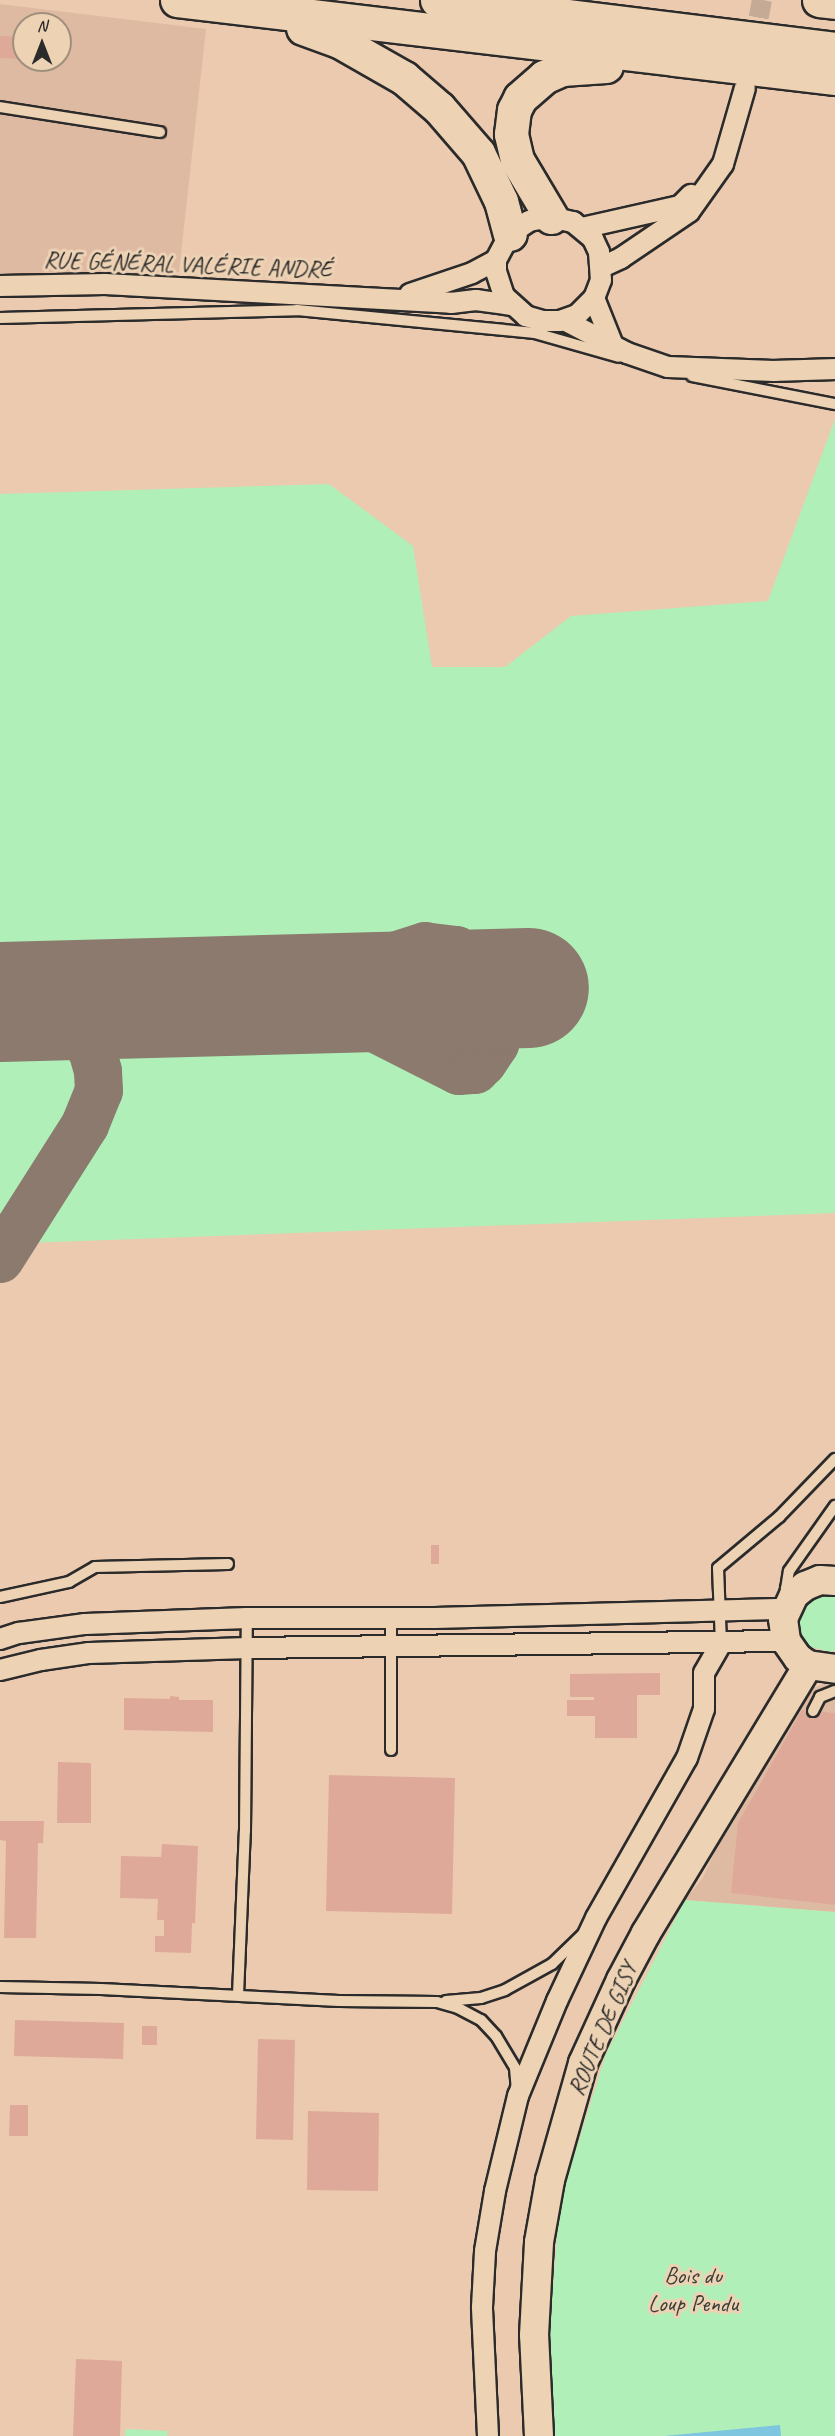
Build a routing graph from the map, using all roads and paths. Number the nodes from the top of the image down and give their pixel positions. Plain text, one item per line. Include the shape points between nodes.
1 (177, 0) edge
2 (437, 0) edge
3 (819, 0) edge
4 (835, 2) edge
5 (254, 10) junction
6 (835, 49) edge
7 (795, 73) junction
8 (835, 78) edge
9 (745, 88) dead end
10 (0, 106) edge
11 (160, 132) dead end
12 (723, 164) junction
13 (551, 217) junction
14 (582, 228) junction
15 (503, 247) junction
16 (602, 267) junction
17 (0, 286) edge
18 (374, 298) junction
19 (594, 298) junction
20 (512, 305) junction
21 (0, 318) edge
22 (564, 320) junction
23 (612, 343) junction
24 (835, 369) edge
25 (835, 404) edge
26 (835, 1459) edge
27 (835, 1506) edge
28 (835, 1555) edge
29 (228, 1564) dead end
30 (827, 1581) edge
31 (0, 1597) edge
32 (788, 1605) junction
33 (719, 1610) junction
34 (391, 1617) junction
35 (247, 1618) junction
36 (0, 1639) edge
37 (786, 1641) junction
38 (721, 1643) junction
39 (392, 1647) junction
40 (248, 1648) junction
41 (822, 1667) edge
42 (0, 1670) edge
43 (835, 1691) edge
44 (813, 1711) dead end
45 (391, 1750) dead end
46 (596, 1918) junction
47 (0, 1987) edge
48 (238, 1995) junction
49 (437, 2002) junction
50 (518, 2096) junction
51 (488, 2436) edge
52 (539, 2436) edge

1 - 5 highway
2 - 6 highway
3 - 4 highway
5 - 7 highway
5 - 15 highway via 339,41 404,78 439,108 478,153 501,201
7 - 8 highway
7 - 13 highway via 601,66 562,69 544,77 520,98 511,134 517,160
9 - 12 street
10 - 11 lane
12 - 14 street via 680,206
12 - 16 street via 689,212
13 - 14 street
13 - 15 street via 529,221
14 - 16 street via 593,239
15 - 18 street, RUE GÉNÉRAL VALÉRIE ANDRÉ via 472,273 442,286 415,294
15 - 20 street via 498,282
16 - 19 street
17 - 18 street, RUE GÉNÉRAL VALÉRIE ANDRÉ via 105,284
18 - 20 street, RUE GÉNÉRAL VALÉRIE ANDRÉ via 451,303 476,300
19 - 22 street via 577,315
19 - 23 street
20 - 22 street via 526,316 543,321
21 - 25 lane via 297,310 535,333 667,371
22 - 23 street
23 - 24 street via 627,353 668,367
26 - 33 lane via 779,1517 718,1568
27 - 32 lane via 789,1571
28 - 30 street
29 - 31 lane via 95,1567 69,1582
30 - 32 street via 805,1586
32 - 33 street
32 - 37 street via 783,1630
33 - 34 street
33 - 38 lane
34 - 35 street
34 - 39 lane
35 - 36 street via 85,1624
35 - 40 lane
37 - 38 street
37 - 41 street via 798,1658
38 - 39 street
38 - 46 street via 704,1673 704,1709 687,1758
39 - 40 street
39 - 45 lane
40 - 42 street via 89,1653
40 - 48 lane
41 - 52 street, ROUTE DE GISY via 646,1933 583,2063 550,2180 539,2242 534,2335
43 - 44 lane via 820,1697
46 - 49 lane via 552,1964 530,1978 481,1998
46 - 50 street
47 - 48 lane
48 - 49 lane
49 - 50 lane via 481,2020 496,2036 515,2068
50 - 51 street via 485,2251 482,2307

